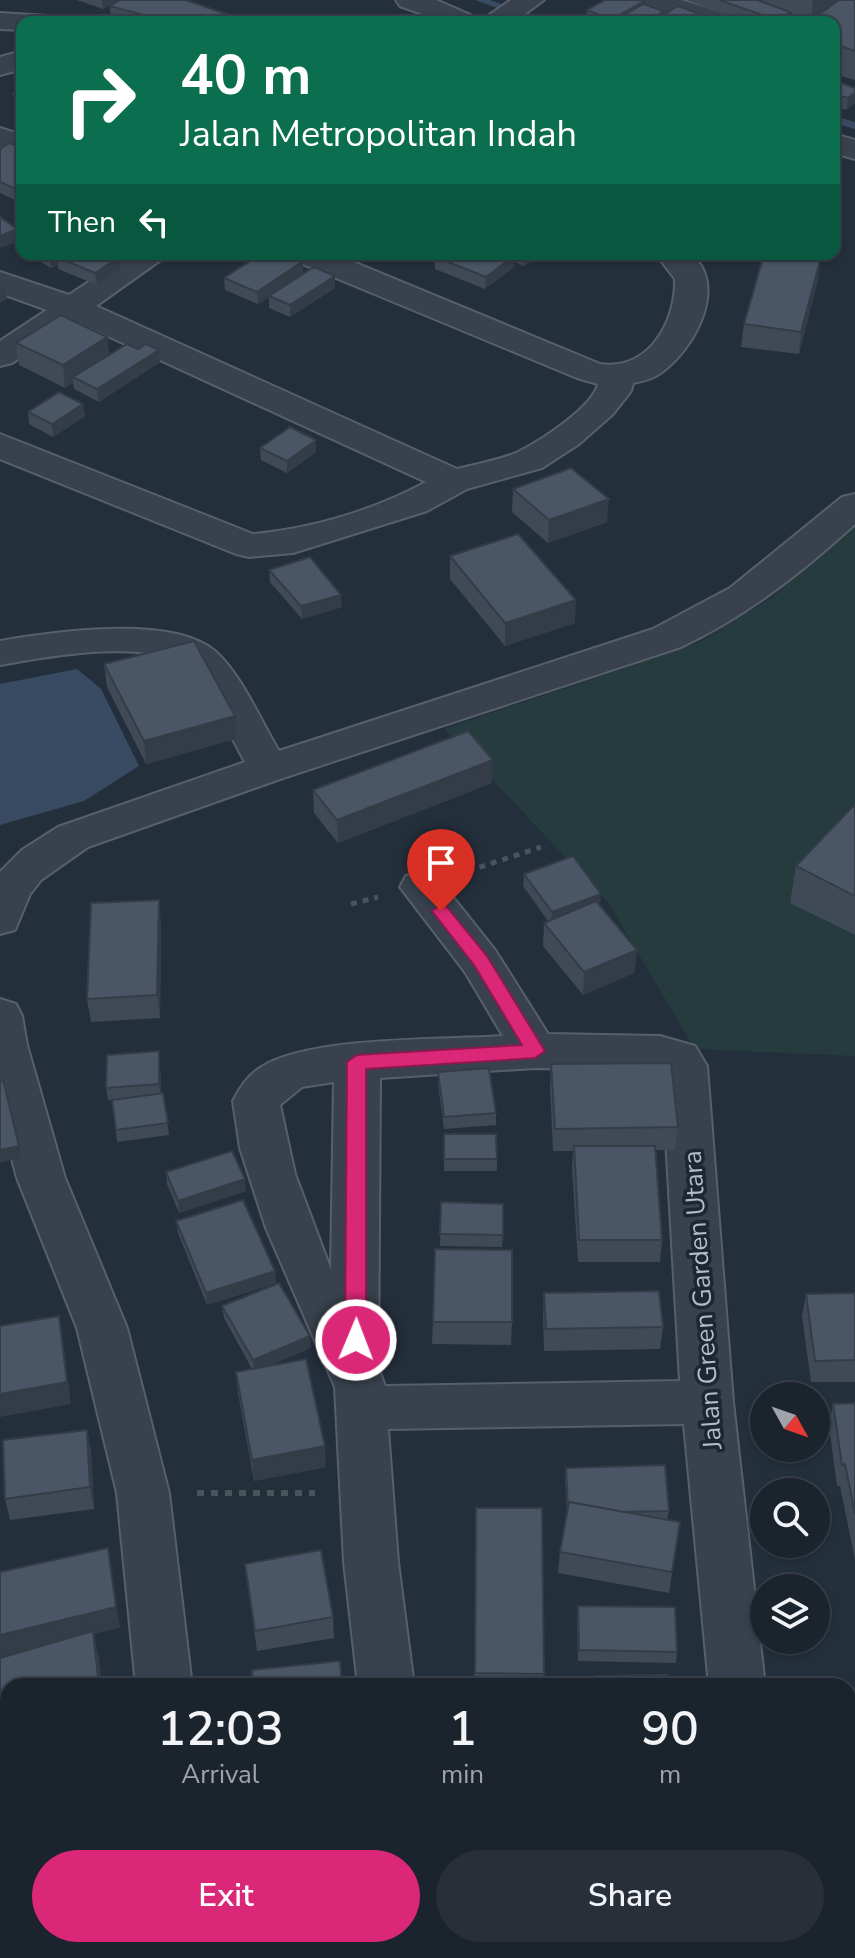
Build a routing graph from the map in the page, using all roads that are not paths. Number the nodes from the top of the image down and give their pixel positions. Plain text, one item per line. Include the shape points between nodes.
1 (410, 0) edge
2 (652, 0) edge
3 (454, 16) edge
4 (704, 16) edge
5 (144, 260) edge
6 (321, 260) edge
7 (678, 260) edge
8 (0, 282) edge
9 (73, 308) junction
10 (0, 356) edge
11 (617, 376) junction
12 (0, 445) edge
13 (454, 481) junction
14 (855, 505) edge
15 (0, 653) edge
16 (269, 768) junction
17 (421, 887) road end
18 (0, 919) edge
19 (0, 1016) edge
20 (526, 1052) junction
21 (357, 1062) junction
22 (359, 1389) junction
23 (707, 1402) junction
24 (163, 1678) edge
25 (385, 1678) edge
26 (736, 1678) edge

1 - 3 street
2 - 4 street
5 - 9 street
6 - 11 street via 589,371
7 - 11 street via 690,278 687,316 675,340 652,364
8 - 9 street
9 - 10 street
9 - 13 street
11 - 13 street via 614,391 601,407 567,437 529,460
12 - 13 street via 249,546 293,542 353,525 414,503
14 - 16 street via 765,584 707,621
15 - 16 street via 51,644 139,642 183,650 203,661
16 - 18 street via 56,846 13,884
17 - 20 street via 480,961
19 - 24 street via 41,1178 102,1328 143,1493
20 - 21 street
20 - 23 street, Jalan Green Garden Utara via 660,1053 679,1058 684,1066
21 - 22 street
21 - 22 street via 293,1071 274,1081 256,1101 274,1178
22 - 23 street
22 - 25 street
23 - 26 street, Jalan Green Garden Utara

